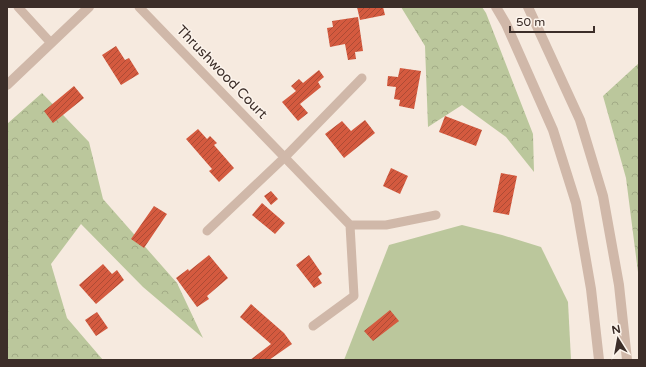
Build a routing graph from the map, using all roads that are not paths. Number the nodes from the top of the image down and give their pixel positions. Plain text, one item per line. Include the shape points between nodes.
1 (18, 7) edge
2 (88, 7) edge
3 (139, 7) edge
4 (496, 7) edge
5 (528, 7) edge
6 (51, 43) junction
7 (362, 78) dead end
8 (7, 85) edge
9 (285, 157) junction
10 (436, 215) dead end
11 (350, 225) junction
12 (207, 231) dead end
13 (313, 326) dead end
14 (599, 360) edge
15 (627, 360) edge

1 - 6 street
2 - 6 street
3 - 9 street, Thrushwood Court
4 - 14 street via 553,130 576,203 591,289
5 - 15 street via 580,120 603,196 619,285
6 - 8 street
7 - 9 street
9 - 11 street, Thrushwood Court
9 - 12 street
10 - 11 street via 386,225
11 - 13 street via 354,296

